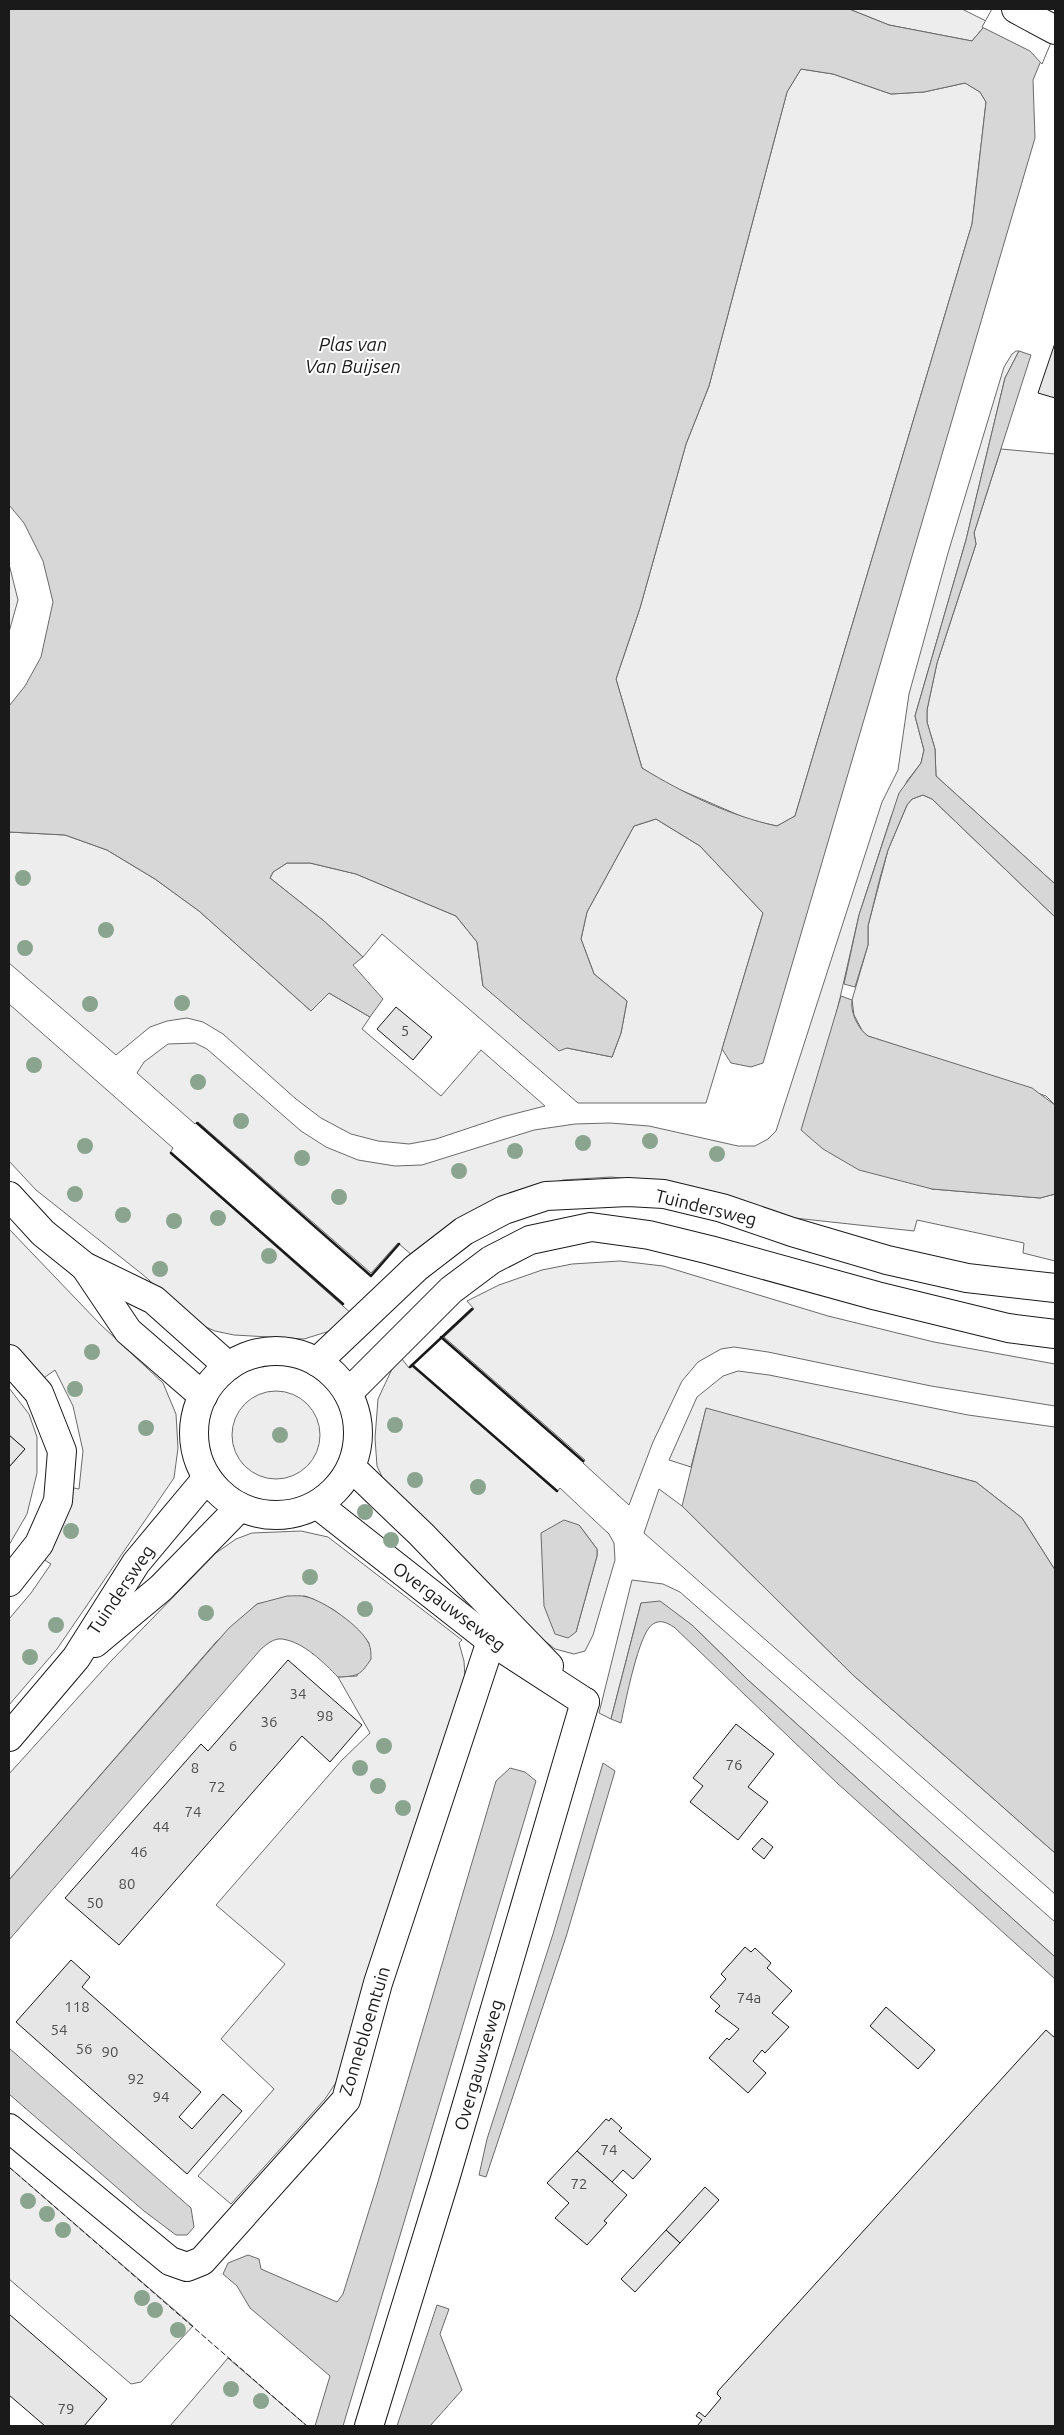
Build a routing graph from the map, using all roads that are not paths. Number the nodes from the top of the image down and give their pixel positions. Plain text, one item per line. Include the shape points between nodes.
1 (1016, 9) edge
2 (1055, 30) edge
3 (9, 1196) edge
4 (84, 1266) junction
5 (1055, 1288) edge
6 (1055, 1334) edge
7 (9, 1359) edge
8 (317, 1362) junction
9 (228, 1366) junction
10 (348, 1393) junction
11 (203, 1396) junction
12 (352, 1468) junction
13 (207, 1478) junction
14 (318, 1505) junction
15 (240, 1508) junction
16 (9, 1582) edge
17 (491, 1641) junction
18 (76, 1658) junction
19 (585, 1702) junction
20 (9, 1737) edge
21 (9, 2128) edge
22 (369, 2426) edge

1 - 2 street
3 - 4 street via 43,1233
4 - 9 street via 154,1300
4 - 11 street via 128,1331
5 - 8 street, Tuindersweg via 967,1278 887,1260 722,1208 664,1194 628,1192 546,1196 504,1210 464,1231 416,1268
6 - 10 street via 1008,1328 657,1237 591,1227 530,1240 490,1260 451,1290
7 - 16 street via 39,1393 62,1451 58,1501 39,1544
8 - 9 street via 296,1353 272,1351 249,1355
8 - 10 street via 330,1370
9 - 11 street
10 - 12 street via 357,1417 358,1443
11 - 13 street via 196,1416 194,1438 198,1459
12 - 14 street via 332,1495
12 - 19 street, Overgauwseweg
13 - 15 street via 227,1500
13 - 18 street, Tuindersweg via 136,1563
14 - 15 street via 293,1514 266,1515
14 - 17 street, Overgauwseweg
15 - 18 street, Tuindersweg via 161,1588
17 - 19 street, Overgauwseweg
17 - 21 street, Zonnebloemtuin via 378,1983 346,2100 202,2261 187,2267 170,2261
18 - 20 street, Tuindersweg
19 - 22 street, Overgauwseweg

